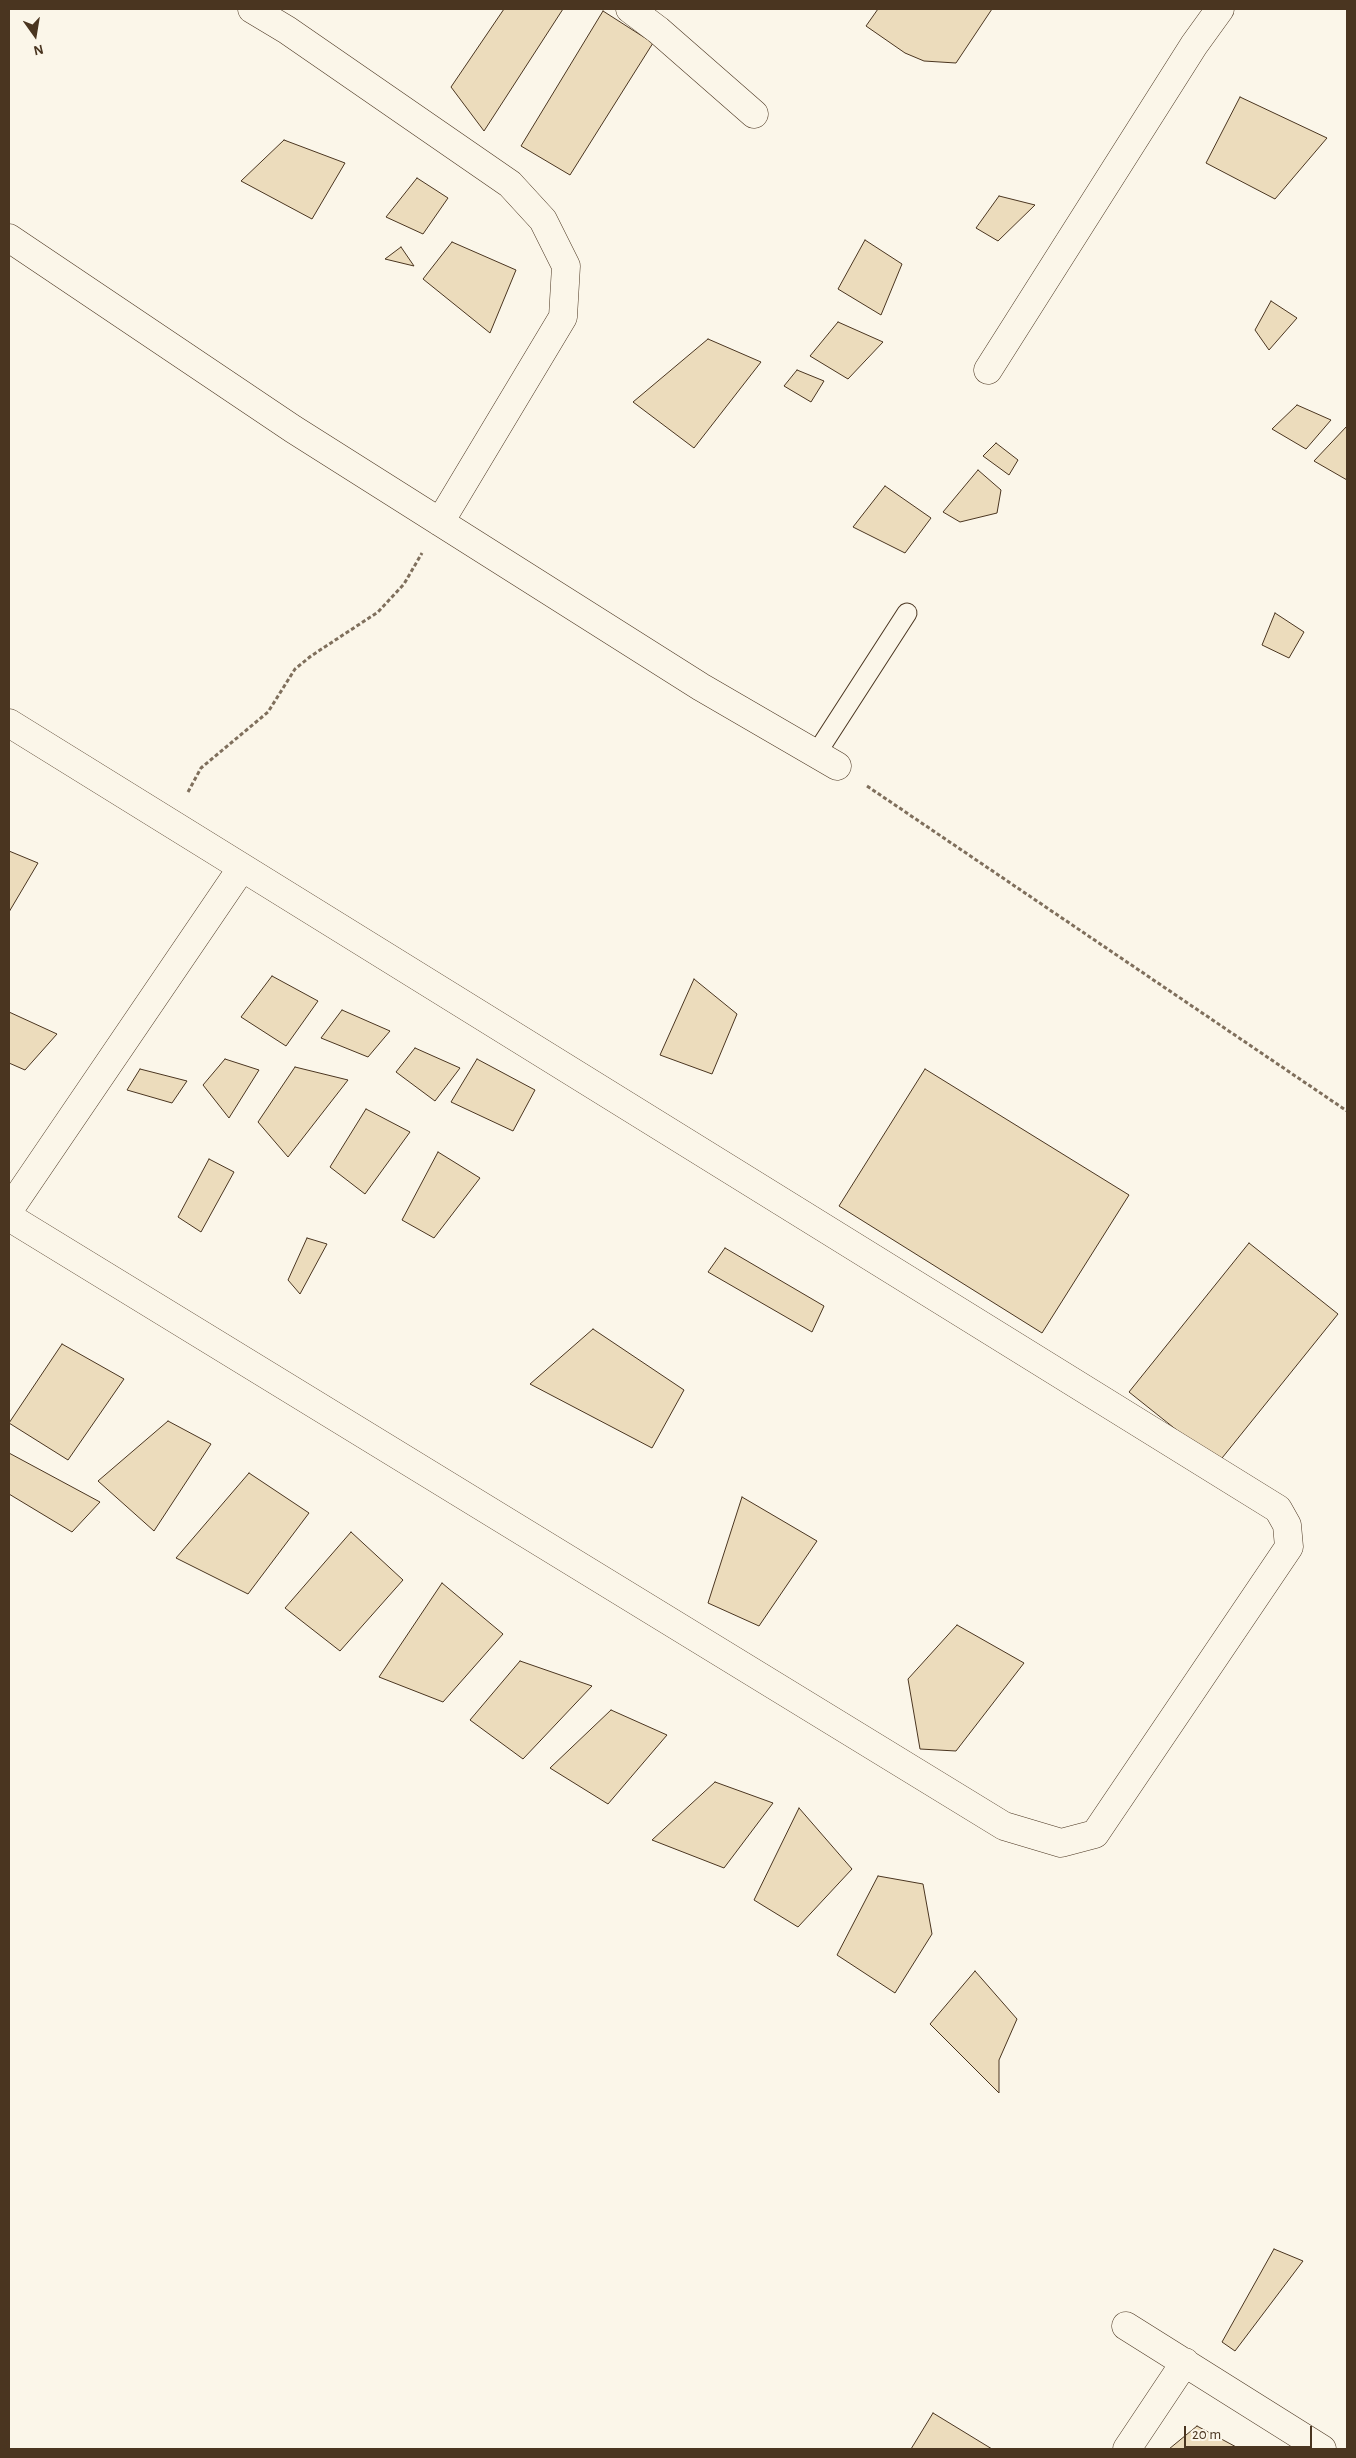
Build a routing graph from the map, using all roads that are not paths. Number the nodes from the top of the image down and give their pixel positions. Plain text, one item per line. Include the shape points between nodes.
1 (252, 9) edge
2 (630, 9) edge
3 (1220, 9) edge
4 (754, 114) dead end
5 (9, 238) edge
6 (988, 370) dead end
7 (440, 522) junction
8 (908, 613) dead end
9 (9, 723) edge
10 (827, 760) joint
11 (241, 869) junction
12 (9, 1210) edge
13 (9, 1218) edge
14 (1126, 2326) dead end
15 (1185, 2362) junction
16 (1127, 2449) edge
17 (1322, 2449) edge

1 - 7 street via 510,184 543,220 566,266 563,318
2 - 4 street
3 - 6 street
5 - 7 street via 293,429
7 - 10 street via 702,687
8 - 10 lane
9 - 11 street
11 - 12 street
11 - 13 street via 1278,1510 1287,1525 1289,1547 1095,1834 1061,1843 1004,1826
14 - 15 street
15 - 16 street
15 - 17 street

